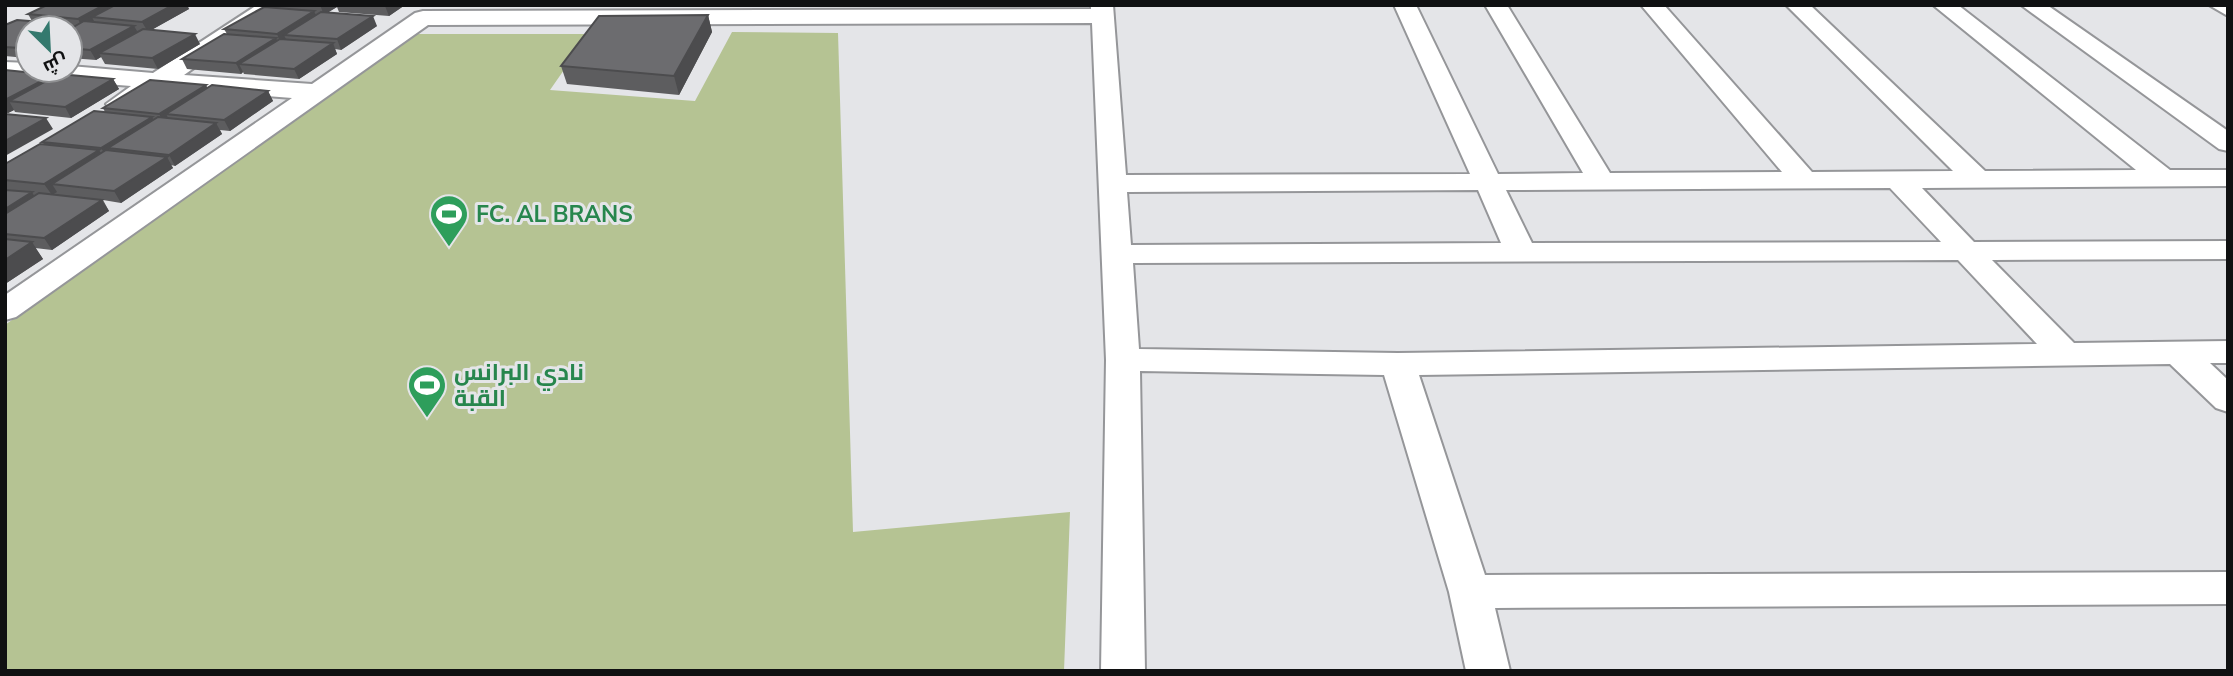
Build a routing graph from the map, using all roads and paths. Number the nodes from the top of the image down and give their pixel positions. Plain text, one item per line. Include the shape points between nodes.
1 (272, 5) edge
2 (1405, 5) edge
3 (1496, 5) edge
4 (1652, 5) edge
5 (1797, 5) edge
6 (1944, 5) edge
7 (2032, 5) edge
8 (2220, 5) edge
9 (2228, 9) edge
10 (635, 11) edge
11 (755, 11) edge
12 (1102, 11) edge
13 (428, 12) edge
14 (528, 12) edge
15 (6, 70) edge
16 (159, 79) junction
17 (314, 92) junction
18 (100, 115) edge
19 (2228, 117) edge
20 (2192, 118) junction
21 (2228, 143) edge
22 (2228, 178) edge
23 (2164, 179) junction
24 (1898, 180) junction
25 (1978, 180) junction
26 (1805, 181) junction
27 (1489, 182) junction
28 (1602, 182) junction
29 (1112, 184) junction
30 (2228, 250) edge
31 (1967, 252) junction
32 (1521, 253) junction
33 (1117, 254) junction
34 (5, 310) edge
35 (2228, 352) edge
36 (2179, 353) junction
37 (2067, 356) junction
38 (1123, 360) junction
39 (1398, 364) junction
40 (2228, 400) edge
41 (2228, 588) edge
42 (1471, 592) junction
43 (1123, 671) edge
44 (1488, 671) edge

1 - 16 street
2 - 27 street
3 - 28 street
4 - 26 street
5 - 25 street
6 - 23 street
7 - 20 street
8 - 9 street
10 - 11 street
10 - 14 street
11 - 12 street
12 - 29 street
13 - 14 street
13 - 17 street
15 - 16 street
16 - 17 street
16 - 18 street
17 - 34 street
19 - 20 street
20 - 21 street
22 - 23 street
23 - 25 street
24 - 25 street
24 - 26 street
24 - 31 street
26 - 28 street
27 - 28 street
27 - 29 street
27 - 32 street
29 - 33 street
30 - 31 street
31 - 32 street
31 - 37 street
32 - 33 street
33 - 38 street
35 - 36 street
36 - 37 street
36 - 40 street
37 - 39 street
38 - 39 street
38 - 43 street
39 - 42 street
41 - 42 street
42 - 44 street

